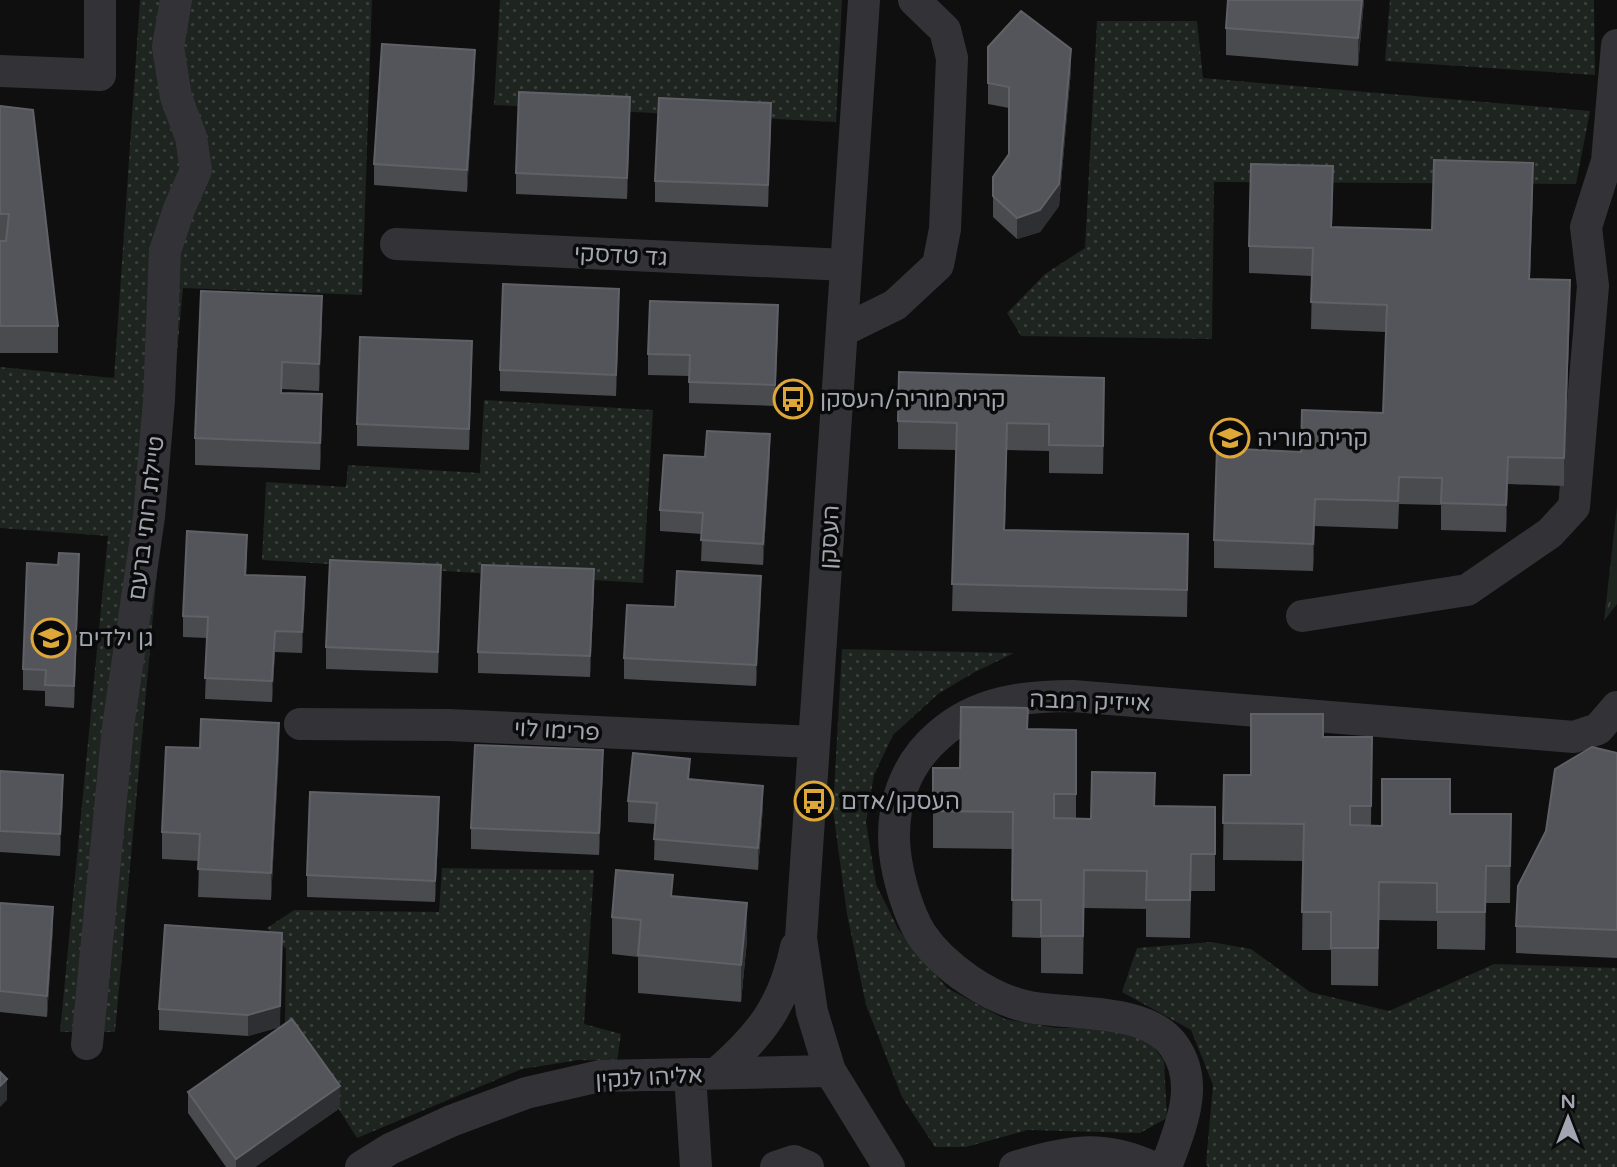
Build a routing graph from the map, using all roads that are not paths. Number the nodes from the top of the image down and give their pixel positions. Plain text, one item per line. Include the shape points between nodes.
1 (100, 0) edge
2 (176, 0) edge
3 (864, 0) edge
4 (932, 5) edge
5 (1617, 46) edge
6 (0, 71) edge
7 (396, 244) dead end
8 (846, 265) junction
9 (842, 331) junction
10 (1302, 615) dead end
11 (1617, 706) edge
12 (300, 724) dead end
13 (813, 742) junction
14 (802, 914) junction
15 (87, 1044) dead end
16 (830, 1071) junction
17 (704, 1074) junction
18 (361, 1167) edge
19 (696, 1167) edge
20 (776, 1167) edge
21 (808, 1167) edge
22 (889, 1167) edge
23 (1015, 1167) edge
24 (1152, 1167) edge
25 (1166, 1167) edge

1 - 6 street via 100,75
2 - 15 street, טיילת רותי ברעם via 167,47 195,170 165,251 149,517 118,727
3 - 8 street, העסקן
4 - 9 street via 952,58 945,229 938,265 895,305
5 - 10 street via 1607,161 1586,227 1593,286 1574,507 1550,533 1467,590
7 - 8 street, גד טדסקי
8 - 9 street, העסקן
9 - 13 street, העסקן
11 - 25 street, אייזיק רמבה via 1598,729 1574,737 1033,696 971,713 923,749 907,775 893,831 898,874 921,934 969,981 1000,998 1028,1007 1126,1019 1155,1028 1174,1045 1186,1071 1188,1095
12 - 13 street, פרימו לוי via 448,725
13 - 14 street, העסקן
14 - 16 street, העסקן via 803,960 812,1012
14 - 17 street via 793,965 768,1020 749,1045
16 - 17 street, אליהו לנקין
16 - 22 street, העסקן
17 - 18 street, אליהו לנקין via 600,1076 526,1093 451,1121
17 - 19 street
20 - 21 street via 794,1161
23 - 24 street via 1057,1154 1088,1151 1128,1156

